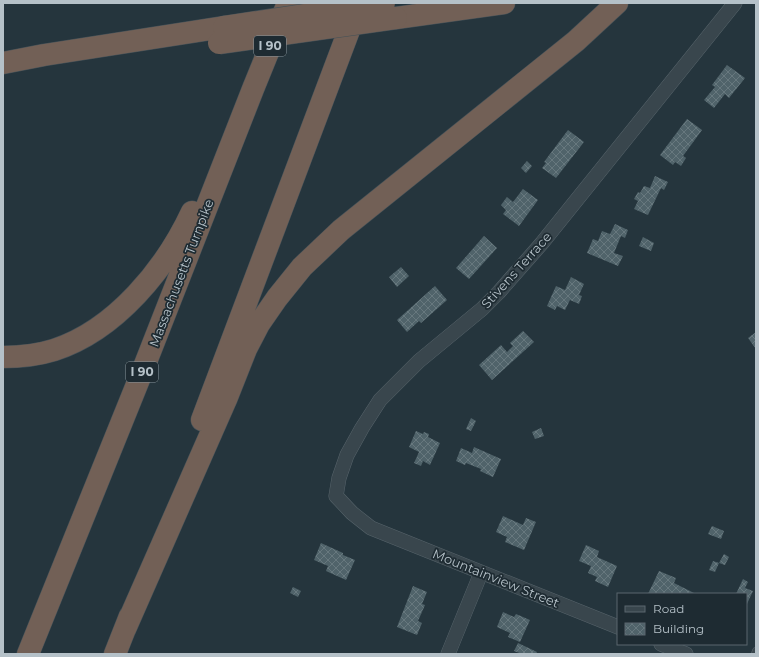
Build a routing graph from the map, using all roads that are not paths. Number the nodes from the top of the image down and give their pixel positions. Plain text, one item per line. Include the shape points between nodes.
1 (288, 3) edge
2 (359, 3) edge
3 (504, 3) edge
4 (617, 3) edge
5 (735, 3) edge
6 (390, 10) edge
7 (222, 35) junction
8 (3, 63) edge
9 (3, 75) edge
10 (253, 89) junction
11 (3, 357) edge
12 (374, 529) joint
13 (481, 573) junction
14 (617, 627) edge
15 (125, 629) junction
16 (664, 645) edge
17 (756, 651) edge
18 (28, 654) edge
19 (115, 654) edge
20 (448, 654) edge
21 (686, 654) edge
22 (754, 654) edge

1 - 10 highway, Massachusetts Turnpike / I 90
2 - 15 highway
3 - 6 highway
4 - 15 highway via 576,41 341,230 302,267 277,298 258,324 246,349
5 - 12 street, Stivens Terrace via 542,243 499,292 472,318 419,361 380,400 347,455 336,496 352,513
6 - 7 highway, bridge
7 - 8 highway via 44,55
7 - 9 highway
10 - 11 highway via 212,161 185,228 160,267 136,296 97,329 76,341 32,355
10 - 18 highway, Massachusetts Turnpike / I 90 via 142,374
12 - 13 street, Mountainview Street
13 - 14 street, Mountainview Street
13 - 20 street
15 - 19 highway
16 - 21 street
17 - 22 lane

